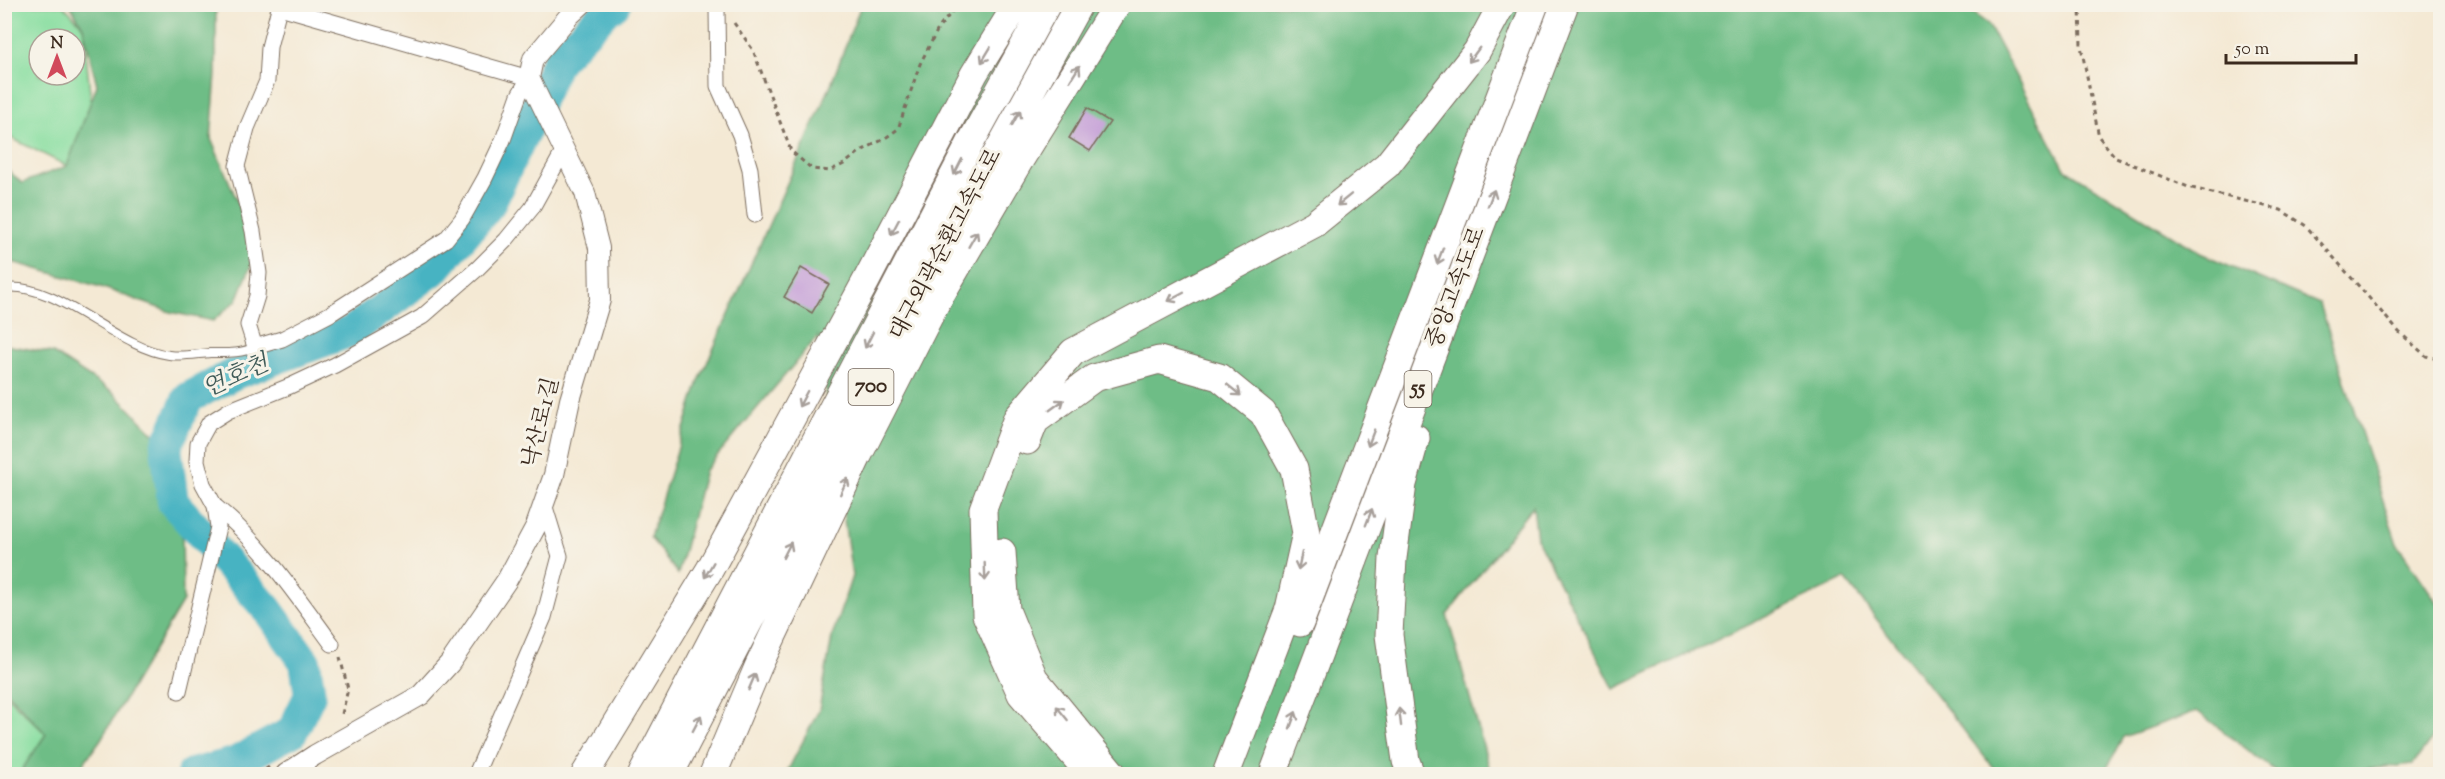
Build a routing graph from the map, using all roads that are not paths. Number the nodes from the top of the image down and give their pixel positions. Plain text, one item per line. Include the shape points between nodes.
1 (582, 4) edge
2 (1017, 4) edge
3 (1047, 4) edge
4 (1079, 4) edge
5 (1117, 4) edge
6 (1502, 4) edge
7 (1535, 4) edge
8 (1564, 4) edge
9 (280, 6) edge
10 (715, 7) edge
11 (529, 78) junction
12 (564, 150) junction
13 (4, 162) edge
14 (4, 170) edge
15 (755, 215) dead end
16 (1467, 261) junction
17 (4, 288) edge
18 (255, 347) junction
19 (544, 504) junction
20 (214, 506) junction
21 (332, 644) road end
22 (179, 691) dead end
23 (281, 768) edge
24 (476, 774) edge
25 (585, 774) edge
26 (642, 774) edge
27 (670, 774) edge
28 (713, 774) edge
29 (1090, 774) edge
30 (1113, 774) edge
31 (1226, 774) edge
32 (1246, 774) edge
33 (1273, 774) edge
34 (1411, 774) edge

1 - 11 street via 533,59
2 -> 25 highway via 974,74 750,496 661,652
3 -> 26 highway, 대구외곽순환고속도로 / 700
27 -> 4 highway, 대구외곽순환고속도로 / 700 via 923,287
28 -> 5 highway via 758,667 935,305
6 -> 29 highway via 1477,51 1387,165 1314,224 1073,352 1017,418 983,509 986,615 1021,694
7 -> 32 highway, 중앙고속도로 / 55
16 -> 8 highway, 중앙고속도로 / 55
9 - 11 street
9 - 18 street via 269,47 267,81 247,128 237,166 260,273 248,325
10 - 15 street via 718,86 740,135 750,170
11 - 12 street, 낙산로1길
11 - 18 street via 485,178 446,239 330,314 282,339
12 - 19 street, 낙산로1길 via 585,193 599,248 600,300
12 - 20 street via 532,208 506,240 422,317 335,365 209,423 198,443 197,461
13 - 14 lane
33 -> 16 highway, 중앙고속도로 / 55
34 -> 16 highway via 1389,635 1393,558 1403,484
17 - 18 lane via 19,286 65,304 132,342 168,355 246,351
19 - 23 street, 낙산로1길 via 507,580 450,663 421,695 315,755
19 - 24 street via 560,556 544,617
20 - 21 street via 268,558
20 - 22 street via 218,527
30 -> 31 highway via 1034,678 1006,610 1000,508 1035,421 1094,378 1159,360 1219,377 1263,413 1294,469 1306,533 1289,609

